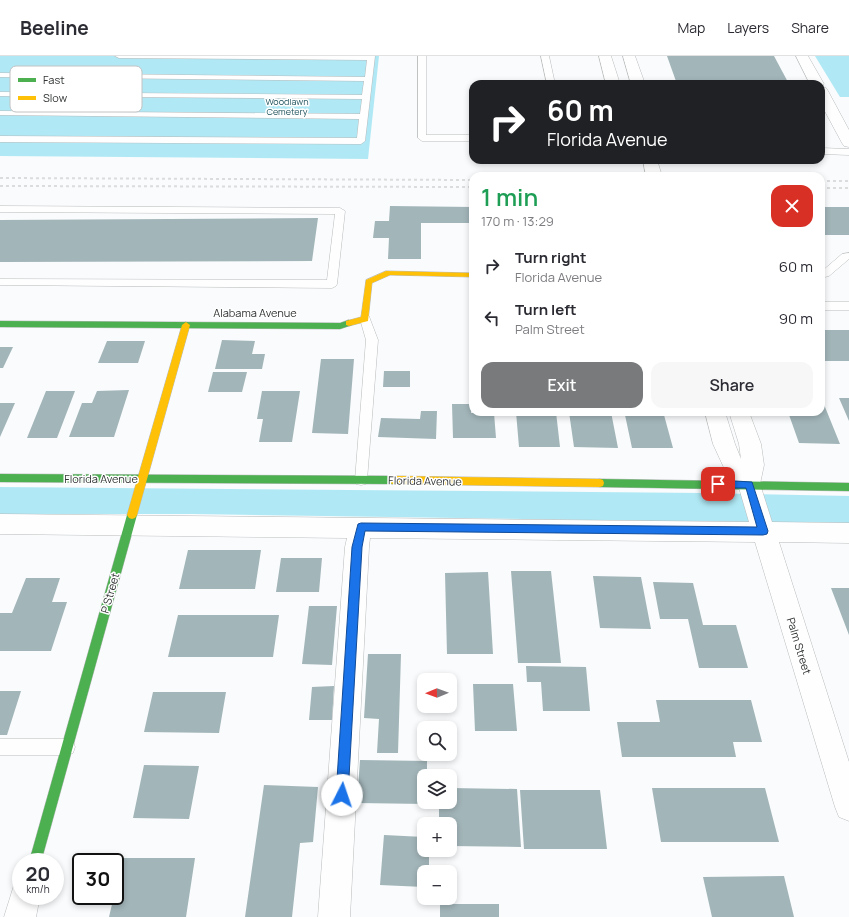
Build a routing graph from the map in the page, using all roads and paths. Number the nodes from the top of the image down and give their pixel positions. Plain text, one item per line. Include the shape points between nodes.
1 (119, 56) edge
2 (422, 56) edge
3 (545, 56) edge
4 (604, 56) edge
5 (629, 56) edge
6 (802, 56) edge
7 (371, 57) edge
8 (0, 75) edge
9 (10, 75) edge
10 (142, 77) edge
11 (368, 79) junction
12 (550, 80) edge
13 (612, 80) edge
14 (637, 80) edge
15 (815, 80) edge
16 (0, 94) edge
17 (10, 94) edge
18 (142, 95) edge
19 (366, 97) junction
20 (825, 98) edge
21 (0, 113) edge
22 (364, 117) junction
23 (469, 138) edge
24 (0, 139) edge
25 (849, 143) edge
26 (825, 151) edge
27 (849, 152) edge
28 (0, 208) edge
29 (849, 256) edge
30 (825, 274) edge
31 (469, 275) edge
32 (0, 282) edge
33 (825, 306) edge
34 (849, 306) edge
35 (365, 319) junction
36 (0, 324) edge
37 (186, 325) junction
38 (716, 416) edge
39 (740, 416) edge
40 (0, 478) edge
41 (143, 479) junction
42 (361, 480) junction
43 (749, 484) junction
44 (849, 487) edge
45 (0, 524) edge
46 (130, 525) junction
47 (361, 527) junction
48 (763, 531) junction
49 (849, 532) edge
50 (0, 747) edge
51 (67, 747) junction
52 (848, 803) edge
53 (38, 853) edge
54 (23, 905) edge
55 (20, 917) edge
56 (334, 917) edge

1 - 7 lane
2 - 23 lane via 422,138
3 - 12 lane
4 - 13 street
5 - 14 street
6 - 15 street
7 - 11 lane
8 - 9 lane
10 - 11 lane
11 - 19 lane
16 - 17 lane
18 - 19 lane
19 - 22 lane
20 - 25 street
21 - 22 lane
22 - 24 lane via 362,141
26 - 27 lane
28 - 32 lane via 340,211 332,284
29 - 30 lane
31 - 35 street via 382,276 368,282
33 - 34 lane
35 - 37 street, Alabama Avenue via 340,326
35 - 42 lane via 372,340
36 - 37 street, Alabama Avenue
37 - 41 street, P Street
38 - 43 street, Palm Street via 733,464
39 - 43 street, Palm Street via 750,444 753,465
40 - 41 street, Florida Avenue
41 - 42 street, Florida Avenue
41 - 46 street, P Street
42 - 43 street, Florida Avenue
43 - 44 street, Florida Avenue
43 - 48 street, Palm Street
45 - 46 street
46 - 47 street
46 - 51 street, P Street
47 - 48 street
47 - 56 street via 357,547
48 - 49 street
48 - 52 street, Palm Street
50 - 51 lane
51 - 53 street, P Street
54 - 55 street

